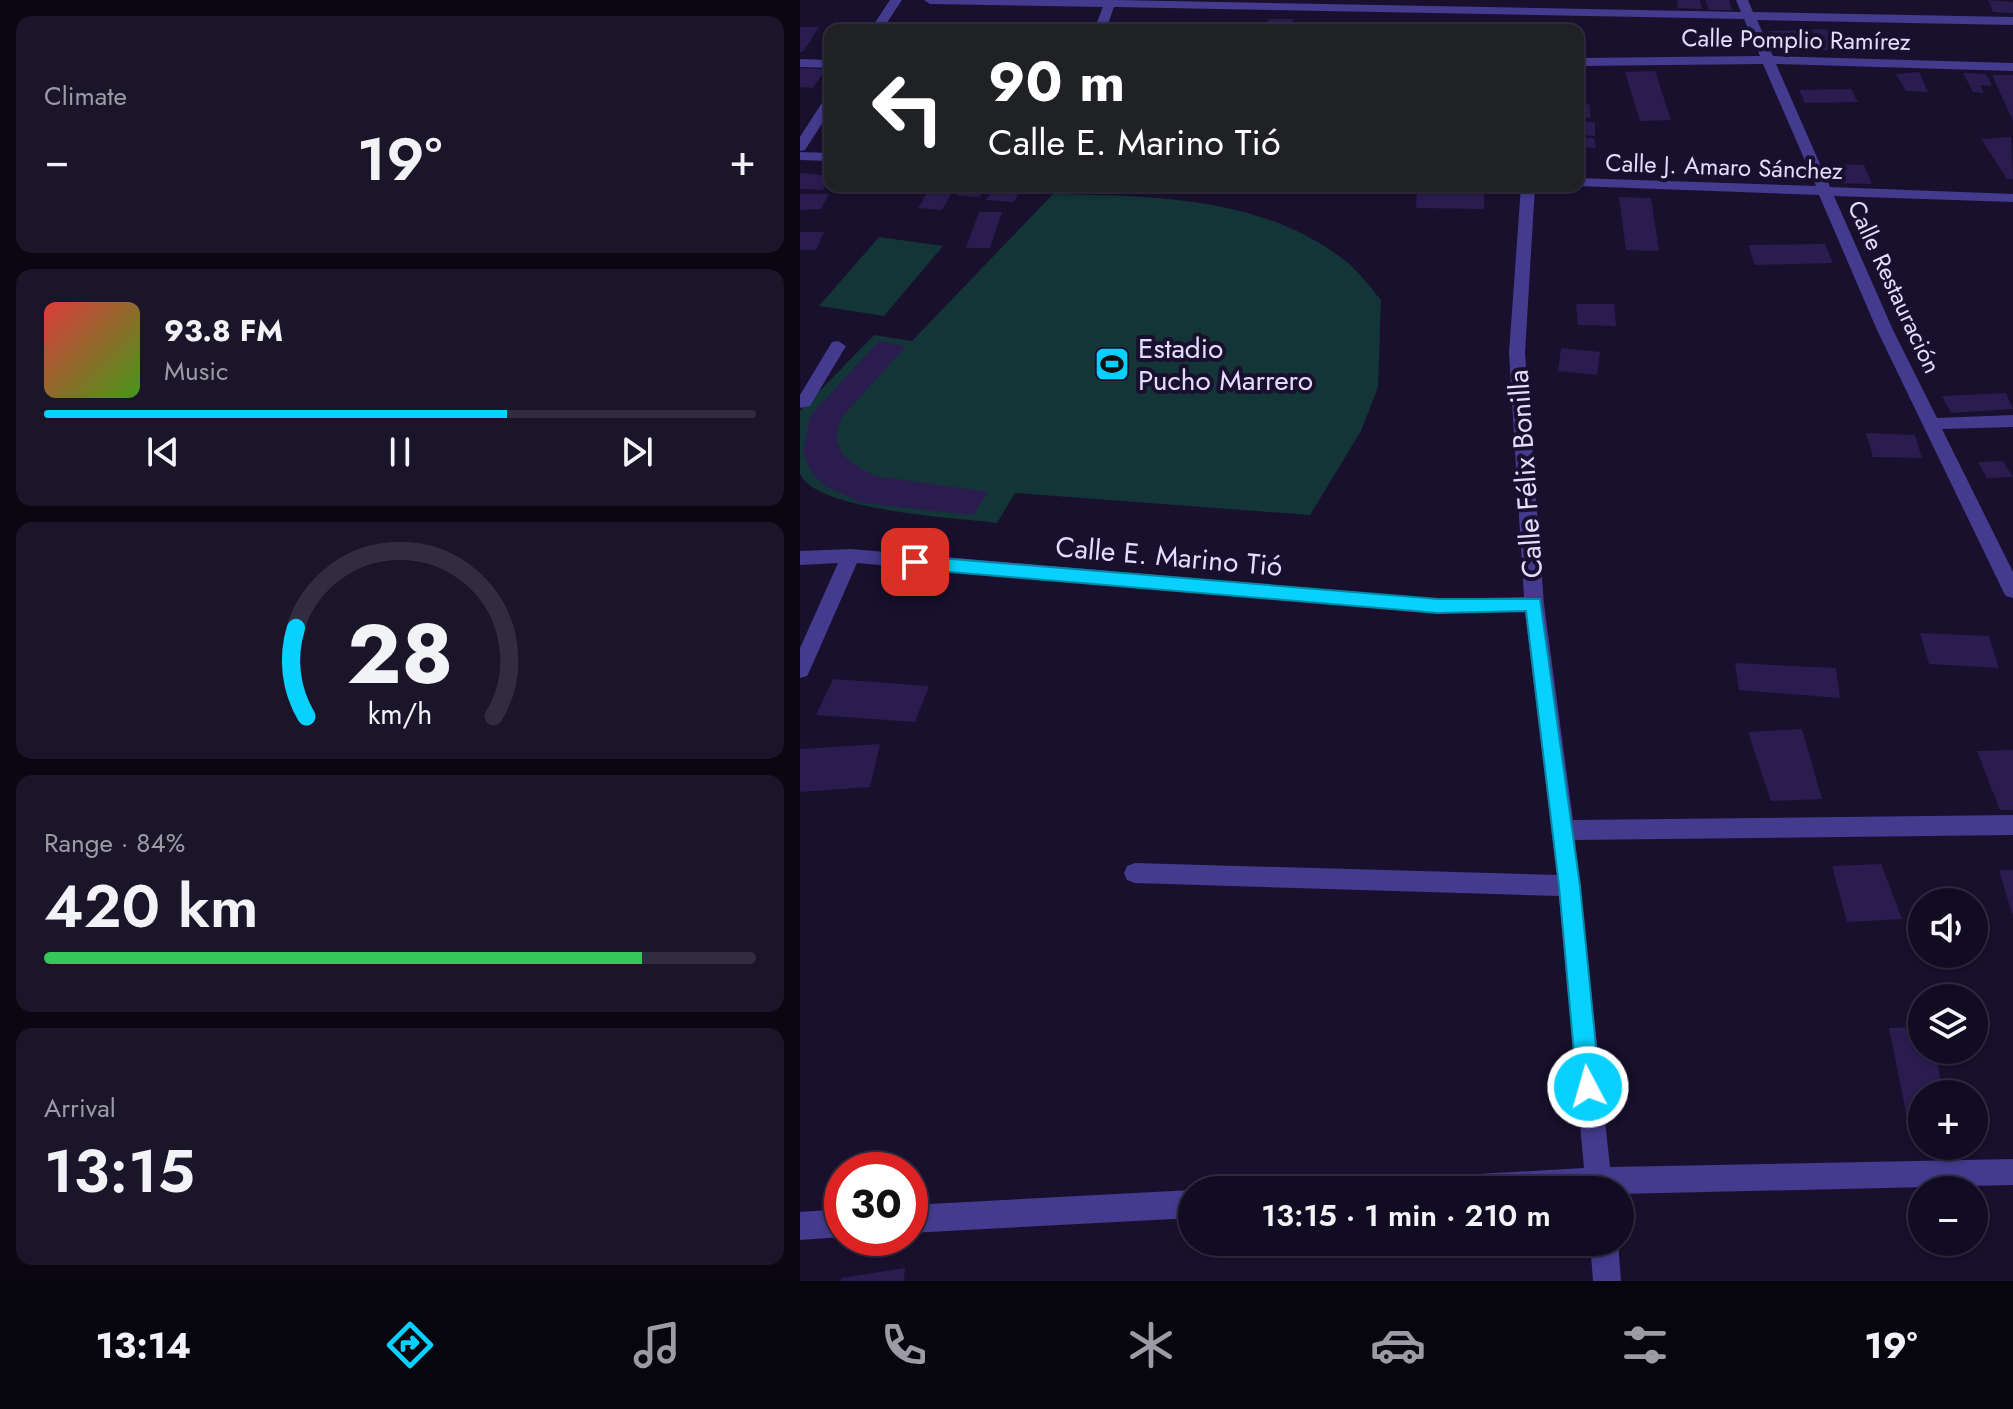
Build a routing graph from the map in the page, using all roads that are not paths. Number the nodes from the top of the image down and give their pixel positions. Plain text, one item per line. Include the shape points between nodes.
1 (896, 0) edge
2 (930, 0) edge
3 (1742, 0) edge
4 (1111, 2) edge
5 (1229, 4) edge
6 (1508, 11) edge
7 (1748, 17) junction
8 (2013, 21) edge
9 (880, 24) edge
10 (1102, 24) edge
11 (1766, 60) junction
12 (1584, 62) edge
13 (800, 63) edge
14 (824, 64) edge
15 (2013, 67) edge
16 (824, 110) edge
17 (800, 147) edge
18 (800, 156) edge
19 (824, 157) edge
20 (1584, 182) edge
21 (1528, 192) edge
22 (1824, 193) junction
23 (2013, 198) edge
24 (838, 346) dead end
25 (800, 402) edge
26 (2013, 421) edge
27 (1933, 424) junction
28 (851, 556) junction
29 (800, 558) edge
30 (2013, 591) edge
31 (1534, 604) junction
32 (800, 670) edge
33 (2013, 825) edge
34 (1561, 830) junction
35 (1135, 873) dead end
36 (1570, 886) junction
37 (2013, 1172) edge
38 (1597, 1176) edge
39 (1634, 1185) edge
40 (1178, 1205) edge
41 (928, 1218) edge
42 (824, 1224) edge
43 (800, 1226) edge
44 (1605, 1256) edge
45 (1607, 1281) edge

1 - 9 street
2 - 4 street
3 - 7 street, Calle Restauración
4 - 5 street
4 - 10 street
5 - 6 street
6 - 7 street
7 - 8 street
7 - 11 street, Calle Restauración
11 - 12 street, Calle Pomplio Ramírez
11 - 15 street, Calle Pomplio Ramírez
11 - 22 street, Calle Restauración
13 - 14 street
16 - 17 street
18 - 19 street
20 - 22 street, Calle J. Amaro Sánchez
21 - 31 street, Calle Félix Bonilla via 1517,353
22 - 23 street, Calle J. Amaro Sánchez
22 - 27 street, Calle Restauración
24 - 25 street
26 - 27 street
27 - 30 street, Calle Restauración
28 - 29 street, Calle E. Marino Tió
28 - 31 street, Calle E. Marino Tió via 1438,606
28 - 32 street
31 - 34 street, Calle Félix Bonilla
33 - 34 street
34 - 36 street, Calle Félix Bonilla
35 - 36 street
36 - 38 street, Calle Félix Bonilla
37 - 39 street
40 - 41 street
42 - 43 street
44 - 45 street

